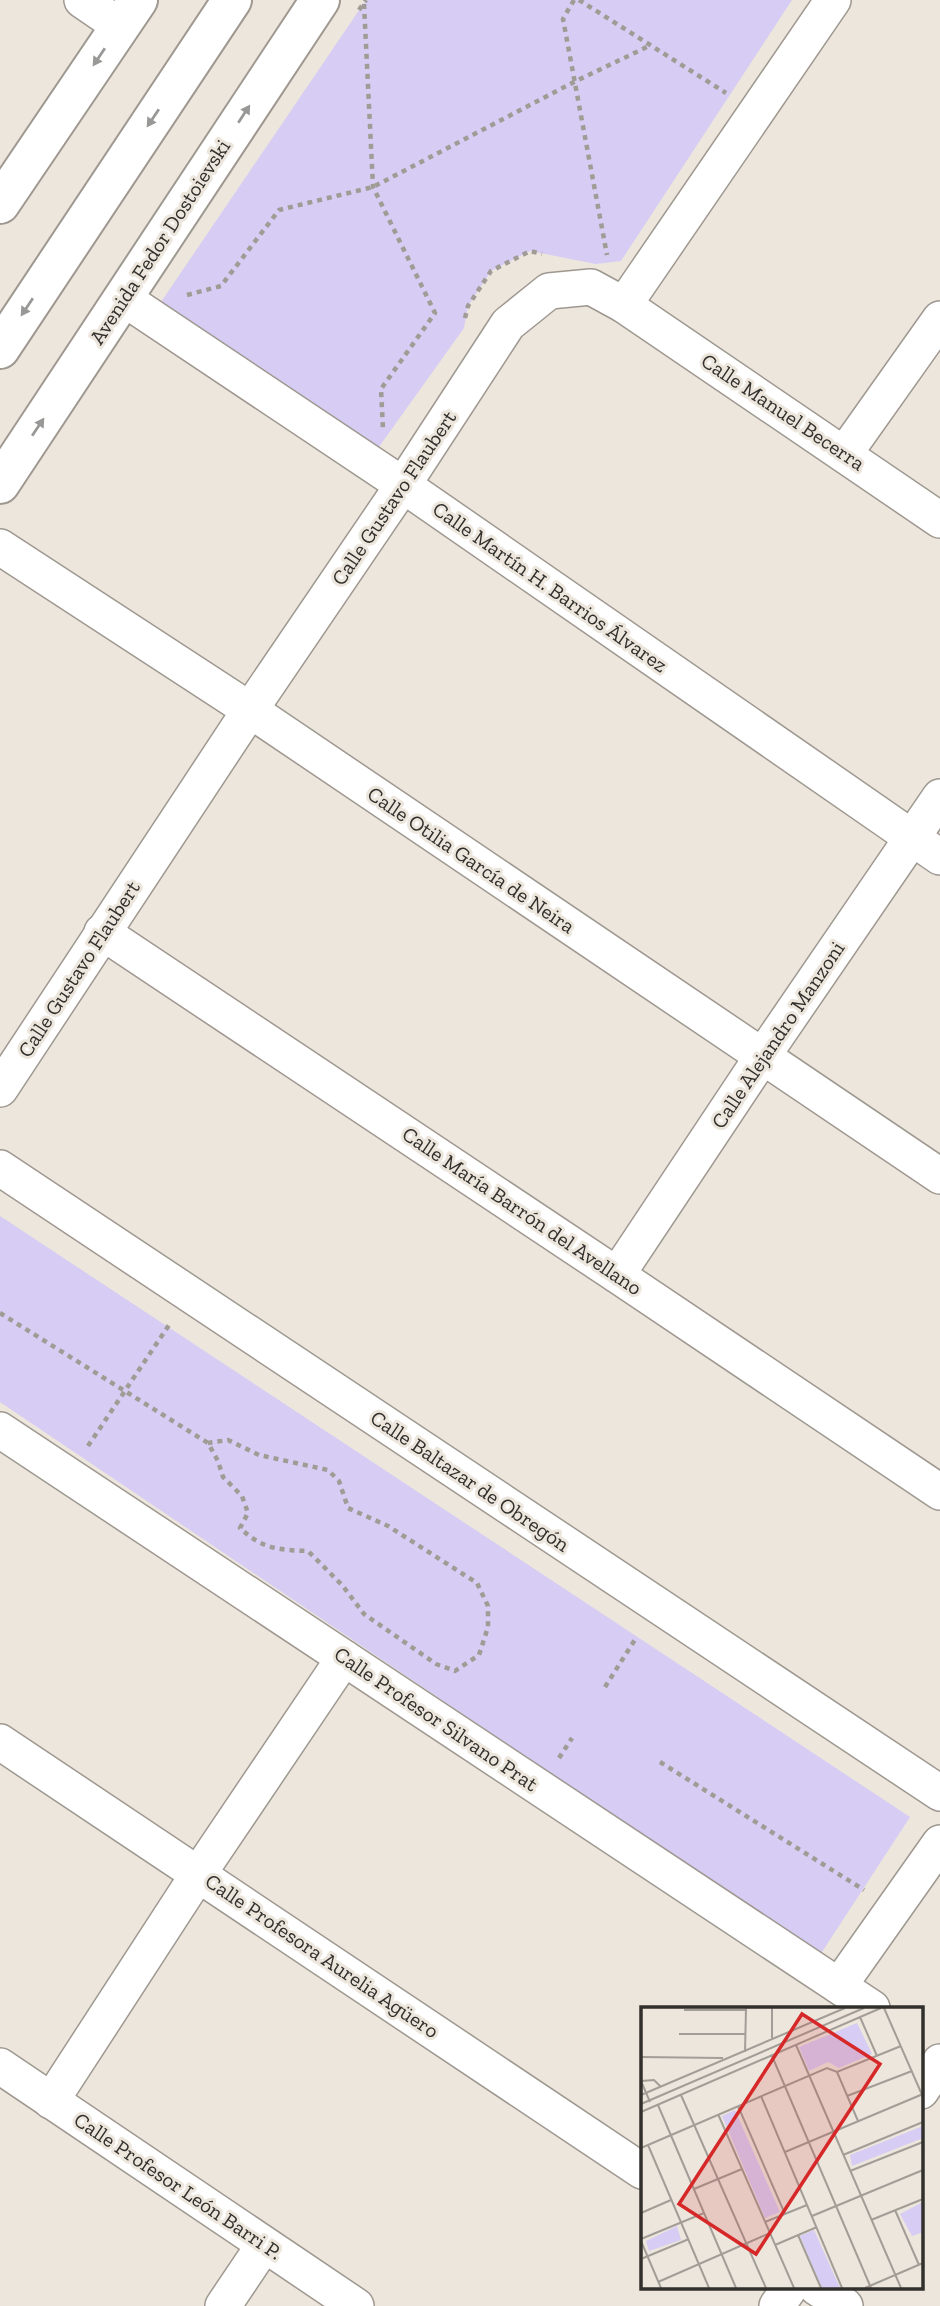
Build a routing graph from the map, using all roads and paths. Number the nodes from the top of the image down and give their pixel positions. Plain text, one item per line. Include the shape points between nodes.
1 (82, 0) edge
2 (232, 0) edge
3 (320, 0) edge
4 (577, 0) edge
5 (833, 0) edge
6 (365, 2) edge
7 (129, 13) edge
8 (356, 15) dead end
9 (649, 46) junction
10 (574, 82) junction
11 (730, 95) dead end
12 (373, 187) junction
13 (0, 204) edge
14 (552, 256) dead end
15 (608, 263) dead end
16 (185, 296) dead end
17 (123, 298) junction
18 (624, 305) junction
19 (940, 319) edge
20 (464, 328) dead end
21 (0, 349) edge
22 (384, 440) dead end
23 (845, 453) junction
24 (0, 484) edge
25 (403, 485) junction
26 (940, 520) edge
27 (0, 547) edge
28 (250, 710) junction
29 (940, 797) edge
30 (911, 838) junction
31 (940, 857) edge
32 (102, 932) junction
33 (762, 1057) junction
34 (0, 1089) edge
35 (0, 1168) edge
36 (940, 1176) edge
37 (617, 1275) junction
38 (0, 1313) edge
39 (158, 1317) dead end
40 (124, 1391) junction
41 (0, 1430) edge
42 (208, 1443) junction
43 (85, 1450) dead end
44 (940, 1492) edge
45 (625, 1631) dead end
46 (344, 1658) junction
47 (605, 1687) dead end
48 (0, 1742) edge
49 (660, 1762) dead end
50 (940, 1793) edge
51 (940, 1843) edge
52 (198, 1873) junction
53 (867, 1892) dead end
54 (839, 1986) junction
55 (870, 2007) edge
56 (922, 2041) edge
57 (940, 2053) edge
58 (940, 2062) edge
59 (0, 2066) edge
60 (922, 2089) edge
61 (51, 2101) junction
62 (641, 2170) edge
63 (264, 2245) junction
64 (789, 2288) edge
65 (818, 2288) edge
66 (223, 2306) edge
67 (356, 2306) edge
68 (777, 2306) edge
69 (845, 2306) edge

1 - 7 street
2 -> 21 main road
17 -> 3 main road, Avenida Fedor Dostoievski
4 - 9 path
4 - 10 path via 563,19
5 - 18 street
6 - 8 path
6 - 12 path
7 -> 13 main road
9 - 10 path
9 - 11 path
10 - 12 path
10 - 15 path
12 - 16 path via 279,210 221,286
12 - 22 path via 435,313 381,389
14 - 20 path via 530,251 491,271 468,306
24 -> 17 main road, Avenida Fedor Dostoievski
17 - 25 street, Calle Martín H. Barrios Álvarez
18 - 23 street, Calle Manuel Becerra
18 - 25 street, Calle Gustavo Flaubert via 591,287 549,291 508,324
19 - 23 street
23 - 26 street, Calle Manuel Becerra
25 - 28 street, Calle Gustavo Flaubert
25 - 30 street, Calle Martín H. Barrios Álvarez
27 - 28 street, Calle Otilia García de Neira
28 - 32 street, Calle Gustavo Flaubert
28 - 33 street, Calle Otilia García de Neira
29 - 30 street, Calle Alejandro Manzoni
30 - 31 street, Calle Martín H. Barrios Álvarez
30 - 33 street, Calle Alejandro Manzoni
32 - 34 street, Calle Gustavo Flaubert
32 - 37 street, Calle María Barrón del Avellano
33 - 36 street, Calle Otilia García de Neira
33 - 37 street, Calle Alejandro Manzoni
35 - 50 street, Calle Baltazar de Obregón
37 - 44 street, Calle María Barrón del Avellano
38 - 40 path
39 - 40 path via 170,1325
40 - 42 path
40 - 43 path
41 - 46 street, Calle Profesor Silvano Prat
42 - 42 path via 223,1477 242,1496 248,1513 240,1528 255,1542 308,1551 363,1614 436,1664 456,1671 479,1655 488,1627 488,1606 477,1583 388,1526 348,1508 339,1481 328,1470 258,1455 228,1440
45 - 47 path via 636,1639
46 - 52 street
46 - 54 street, Calle Profesor Silvano Prat
48 - 52 street, Calle Profesora Aurelia Agüero
49 - 53 path
51 - 54 street
52 - 61 street
52 - 62 street, Calle Profesora Aurelia Agüero
54 - 55 street, Calle Profesor Silvano Prat
56 - 57 street
58 - 60 street
59 - 61 street, Calle Profesor León Barri P.
61 - 63 street, Calle Profesor León Barri P.
63 - 66 street
63 - 67 street, Calle Profesor León Barri P.
64 - 68 street
65 - 69 street

